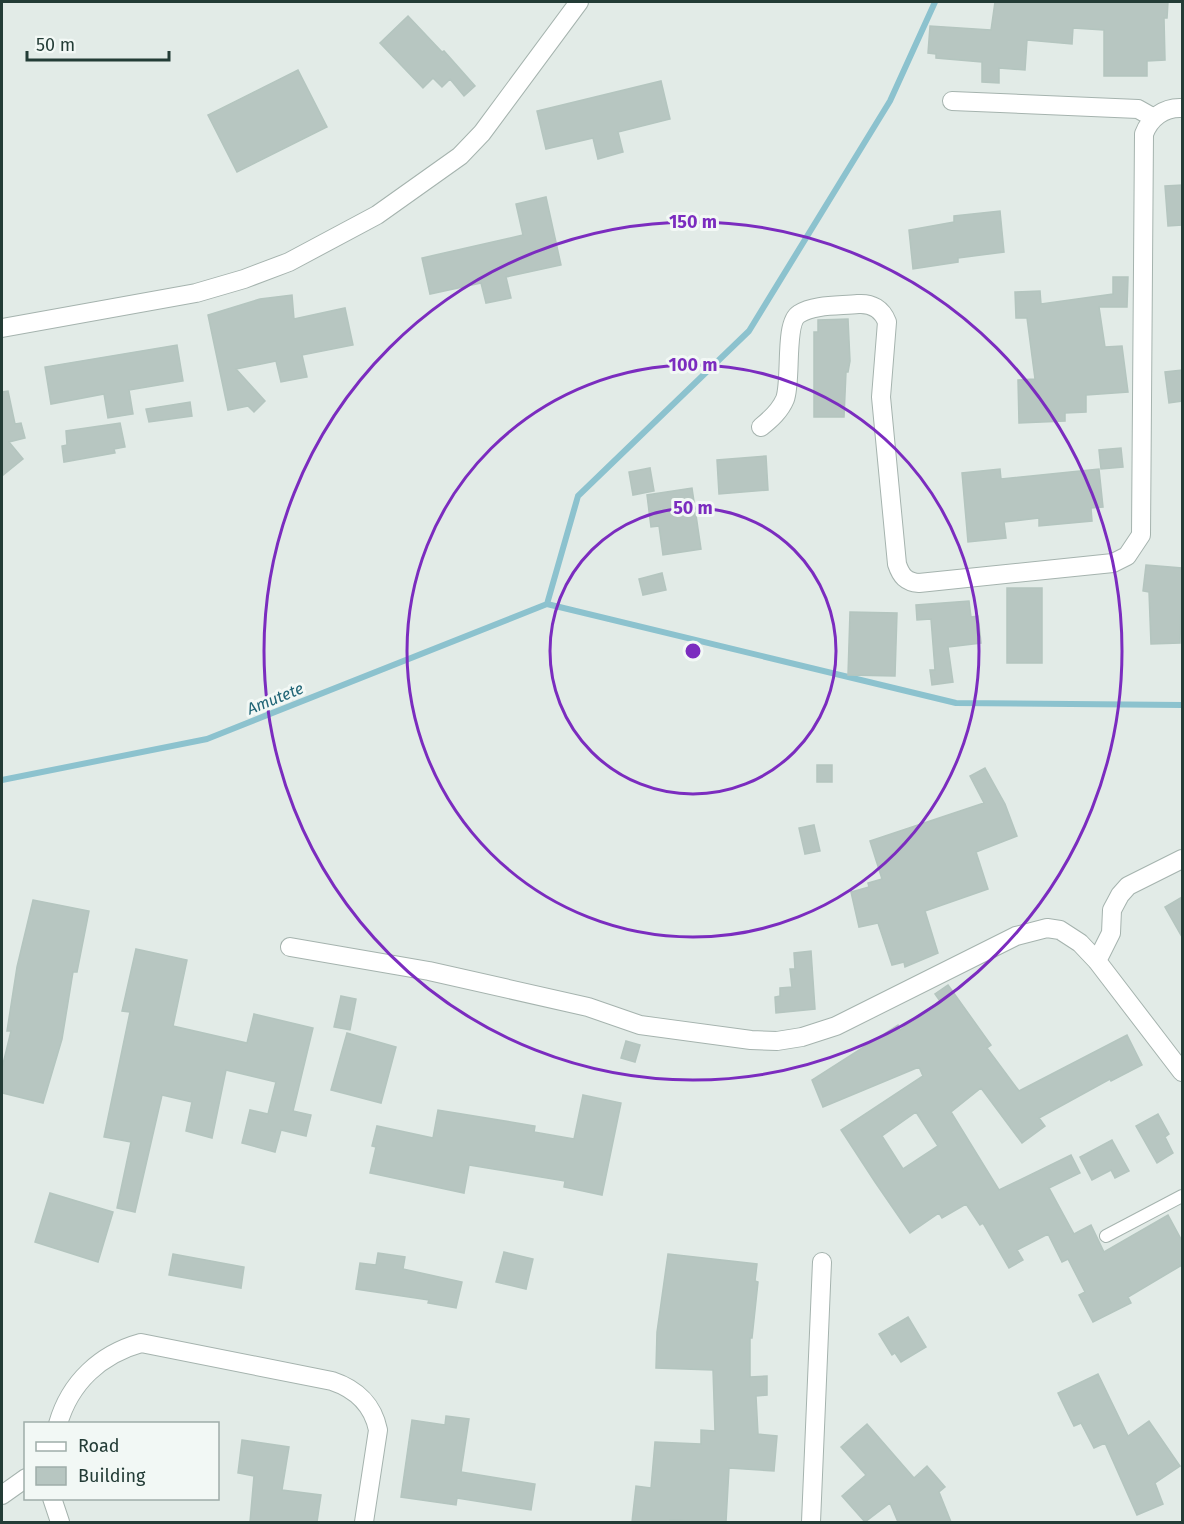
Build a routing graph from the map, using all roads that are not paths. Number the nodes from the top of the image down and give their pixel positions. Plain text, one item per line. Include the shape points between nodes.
1 (579, 2) edge
2 (952, 101) dead end
3 (1182, 108) edge
4 (1154, 117) junction
5 (2, 327) edge
6 (761, 427) dead end
7 (1182, 859) edge
8 (290, 947) dead end
9 (1097, 961) junction
10 (1182, 1072) edge
11 (1182, 1196) edge
12 (1106, 1236) dead end
13 (822, 1262) dead end
14 (59, 1422) edge
15 (24, 1479) edge
16 (2, 1495) edge
17 (53, 1500) edge
18 (60, 1522) edge
19 (364, 1522) edge
20 (811, 1522) edge

1 - 5 street via 494,117 460,156 358,226 289,262 196,293
2 - 4 street via 1138,109
3 - 4 street
4 - 6 street via 1143,142 1141,535 1127,556 1113,563 942,581 910,583 904,578 897,564 881,397 887,322 874,306 813,309 794,318 785,398 780,410
7 - 9 street via 1128,886 1120,895 1112,910 1111,933
8 - 9 street via 429,971 588,1007 640,1025 777,1041 836,1026 1016,936 1047,928 1060,930 1080,943
9 - 10 street
11 - 12 lane
13 - 20 street
14 - 19 street via 72,1393 93,1366 119,1349 141,1343 332,1381 360,1397 375,1418 378,1430
15 - 16 street
17 - 18 street

